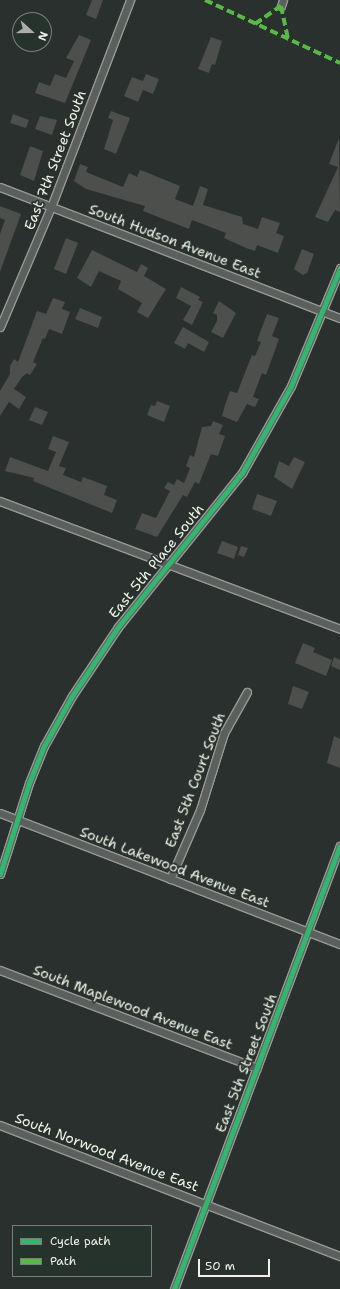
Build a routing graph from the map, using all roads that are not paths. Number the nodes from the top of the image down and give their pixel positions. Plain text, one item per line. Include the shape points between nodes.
1 (130, 0) edge
2 (0, 187) edge
3 (51, 207) junction
4 (340, 268) edge
5 (322, 312) junction
6 (340, 318) edge
7 (0, 327) edge
8 (0, 501) edge
9 (166, 565) junction
10 (340, 630) edge
11 (247, 692) dead end
12 (0, 813) edge
13 (15, 819) junction
14 (340, 846) edge
15 (0, 874) edge
16 (170, 879) junction
17 (308, 932) junction
18 (340, 944) edge
19 (0, 970) edge
20 (256, 1068) junction
21 (0, 1125) edge
22 (206, 1204) junction
23 (340, 1256) edge
24 (174, 1289) edge

1 - 3 street, East 7th Street South
2 - 3 street, South Hudson Avenue East
3 - 5 street, South Hudson Avenue East
3 - 7 street, East 7th Street South
4 - 5 street, East 5th Place South
5 - 6 street, South Hudson Avenue East
5 - 9 street, East 5th Place South via 291,386 242,473
8 - 9 street
9 - 10 street
9 - 13 street, East 5th Place South via 94,660 72,696 44,746
11 - 16 street, East 5th Court South via 224,733 200,810
12 - 13 street, South Lakewood Avenue East
13 - 15 street, East 5th Place South
13 - 16 street, South Lakewood Avenue East
14 - 17 street, East 5th Street South
16 - 17 street, South Lakewood Avenue East
17 - 18 street, South Lakewood Avenue East
17 - 20 street, East 5th Street South
19 - 20 street, South Maplewood Avenue East
20 - 22 street, East 5th Street South
21 - 22 street, South Norwood Avenue East
22 - 23 street, South Norwood Avenue East
22 - 24 street, East 5th Street South

